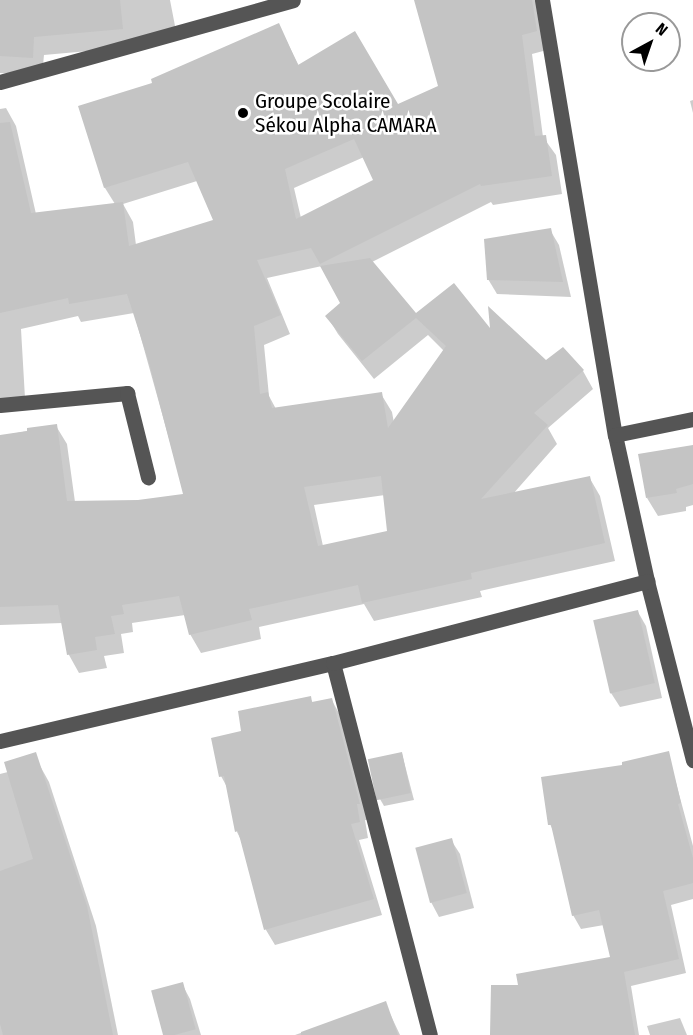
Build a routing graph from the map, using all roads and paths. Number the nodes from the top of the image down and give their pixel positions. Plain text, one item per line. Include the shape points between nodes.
1 (293, 0) edge
2 (542, 0) edge
3 (0, 82) edge
4 (0, 405) edge
5 (693, 419) edge
6 (615, 435) junction
7 (148, 477) dead end
8 (648, 581) junction
9 (333, 663) junction
10 (0, 741) edge
11 (693, 760) edge
12 (430, 1035) edge

1 - 3 street
2 - 6 street
4 - 7 street via 127,393
5 - 6 street
6 - 8 street
8 - 9 street
8 - 11 street
9 - 10 street
9 - 12 street

